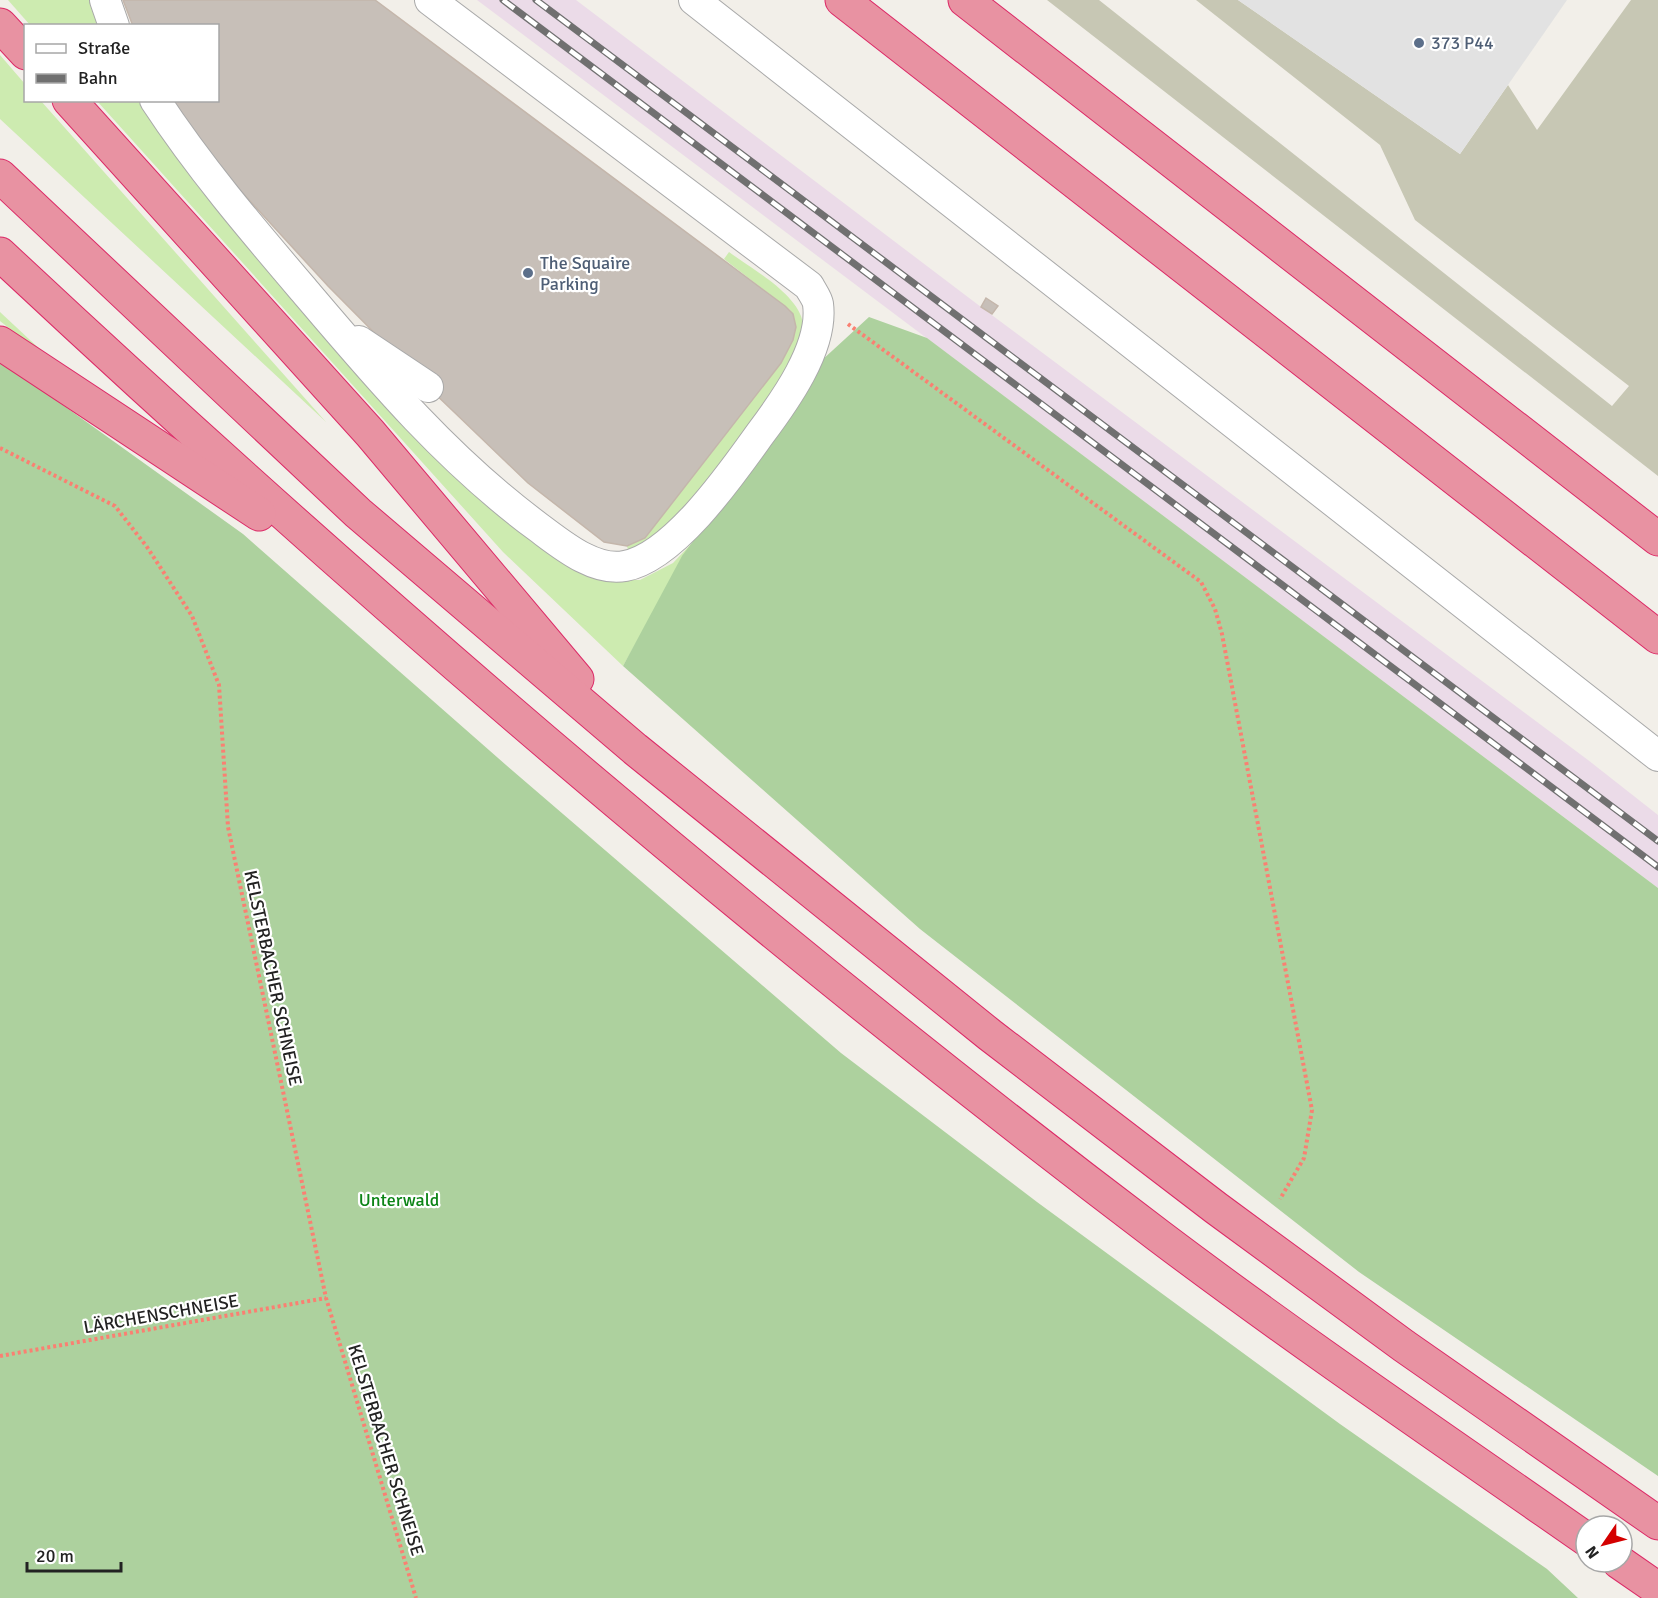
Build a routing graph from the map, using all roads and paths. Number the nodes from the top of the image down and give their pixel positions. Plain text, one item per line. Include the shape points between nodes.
1 (105, 0) edge
2 (430, 0) edge
3 (694, 0) edge
4 (842, 0) edge
5 (965, 0) edge
6 (113, 24) edge
7 (0, 25) edge
8 (24, 51) edge
9 (71, 102) edge
10 (156, 102) edge
11 (0, 176) edge
12 (263, 243) junction
13 (0, 254) edge
14 (328, 286) dead end
15 (818, 303) junction
16 (329, 321) junction
17 (0, 343) edge
18 (428, 387) dead end
19 (0, 448) edge
20 (1658, 539) edge
21 (360, 582) junction
22 (1658, 637) edge
23 (635, 749) junction
24 (1658, 756) edge
25 (1280, 1199) dead end
26 (326, 1298) junction
27 (0, 1356) edge
28 (1658, 1523) edge
29 (1574, 1530) edge
30 (1634, 1572) edge
31 (1658, 1589) edge
32 (416, 1598) edge

1 - 6 street
2 - 15 street via 809,286
3 - 24 street
4 - 22 highway
5 - 20 highway
7 - 8 highway
9 - 23 highway via 370,432
10 - 12 street via 200,167
11 - 23 highway via 358,513
12 - 14 street
12 - 16 street
13 - 21 highway
15 - 16 street via 815,335 801,372 730,476 660,551 622,567 588,560 498,497 407,410
15 - 25 path via 1201,582 1215,609 1312,1110 1304,1158
16 - 18 street
17 - 21 highway
19 - 26 path, KELSTERBACHER SCHNEISE via 115,506 192,616 219,685 228,827
21 - 29 highway via 721,890 980,1099 1164,1240
23 - 28 highway via 990,1035 1216,1208 1404,1346
26 - 27 path, LÄRCHENSCHNEISE
26 - 32 path, KELSTERBACHER SCHNEISE
30 - 31 highway

